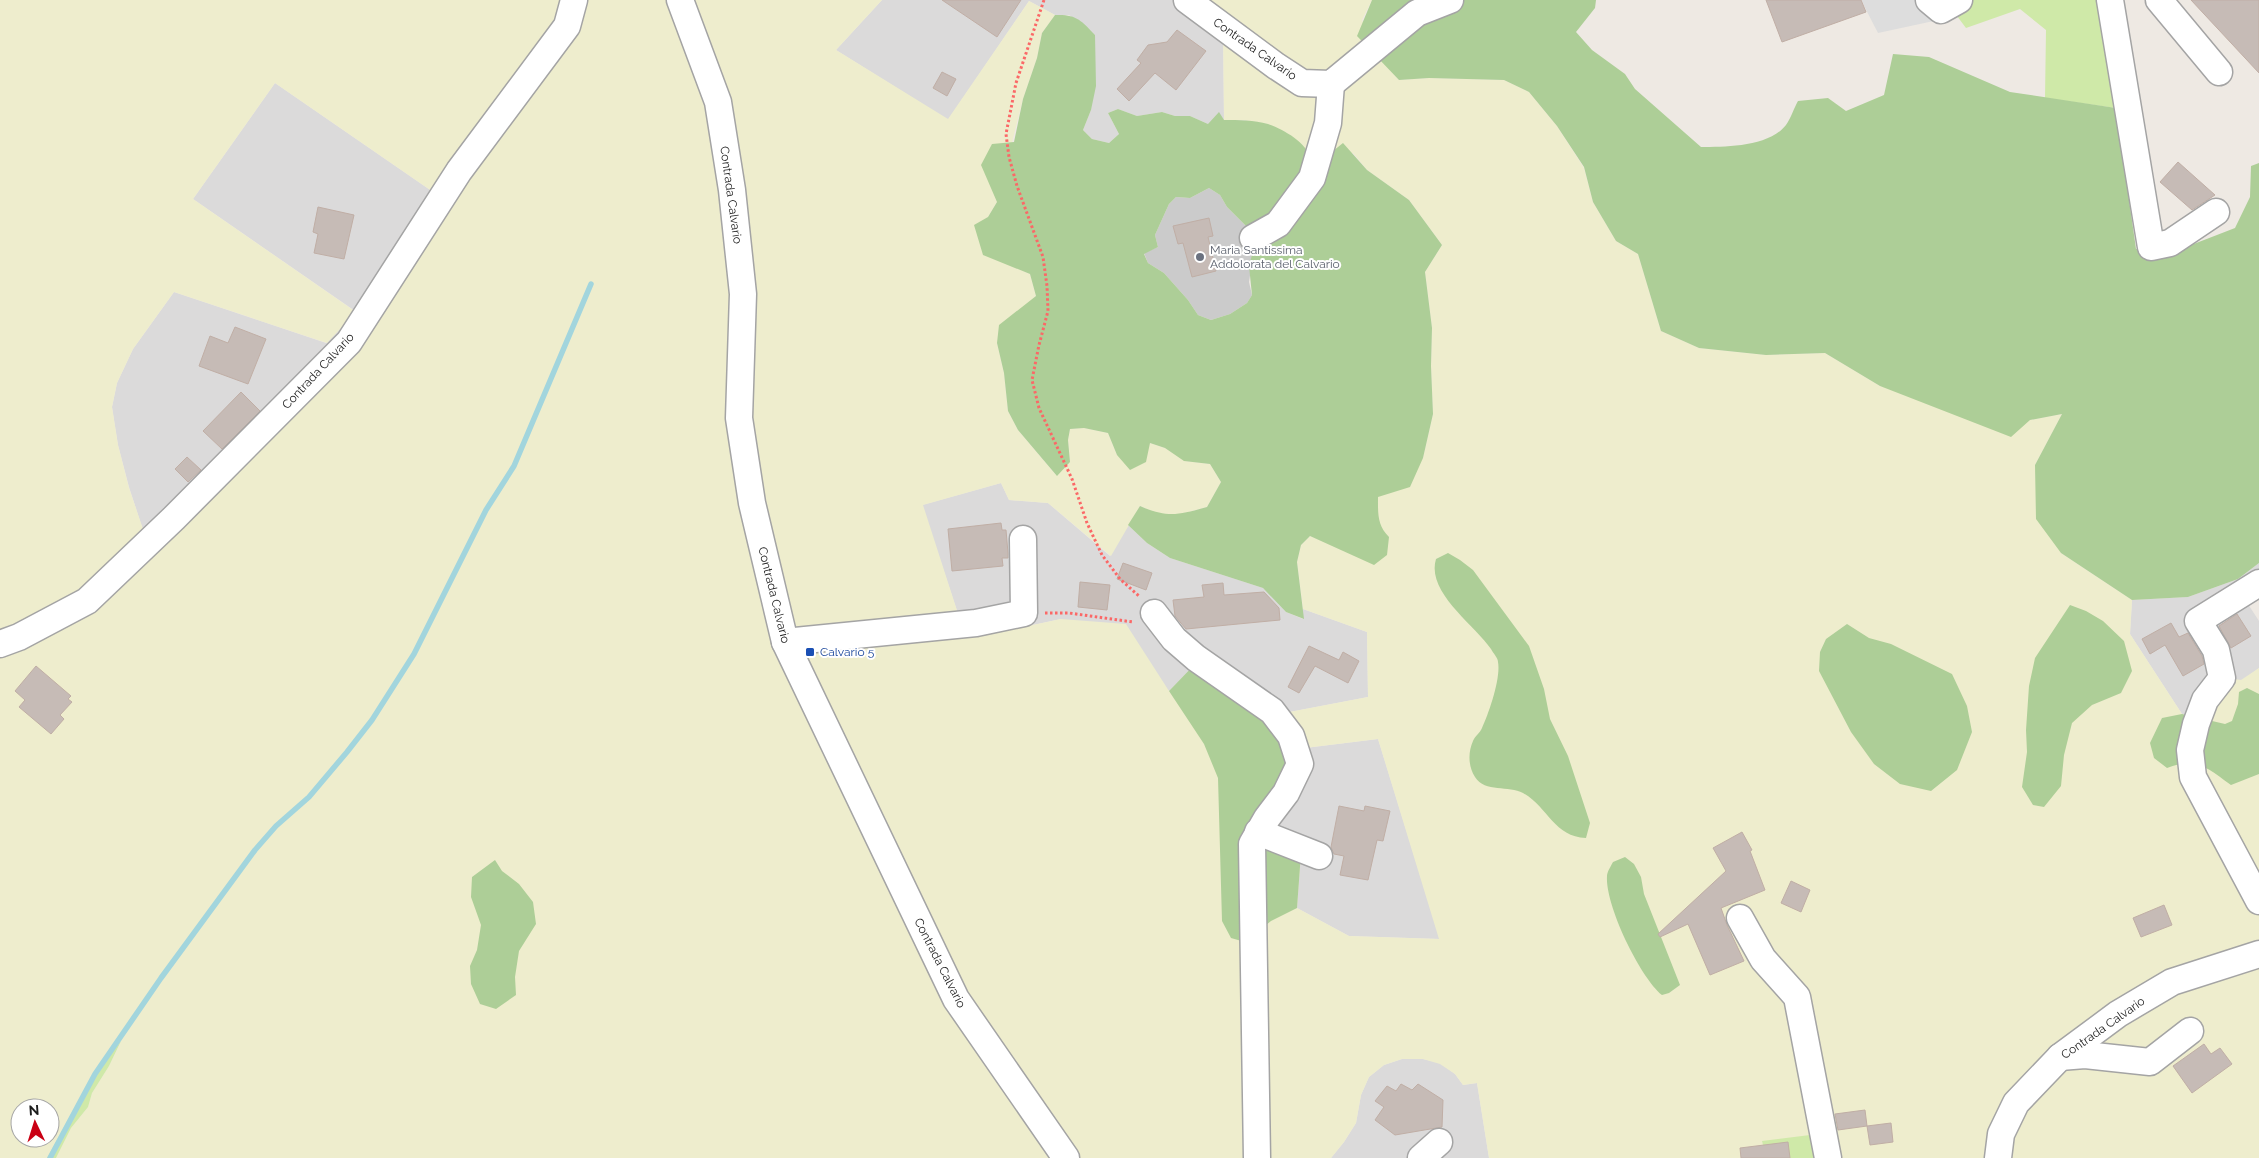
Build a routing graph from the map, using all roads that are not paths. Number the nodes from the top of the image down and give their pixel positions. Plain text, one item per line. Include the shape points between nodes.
1 (574, 0) edge
2 (680, 0) edge
3 (1187, 0) edge
4 (1450, 0) edge
5 (1928, 0) edge
6 (1959, 0) edge
7 (2110, 0) edge
8 (2159, 0) edge
9 (2219, 72) dead end
10 (1331, 84) junction
11 (2216, 212) dead end
12 (1253, 238) dead end
13 (1023, 539) dead end
14 (2259, 583) edge
15 (1154, 613) road end
16 (784, 642) junction
17 (0, 644) edge
18 (1258, 832) junction
19 (1318, 856) dead end
20 (2259, 901) edge
21 (1740, 918) dead end
22 (2259, 954) edge
23 (2190, 1031) dead end
24 (2060, 1058) junction
25 (1066, 1158) edge
26 (1257, 1158) edge
27 (1828, 1158) edge
28 (1998, 1158) edge

1 - 17 street, Contrada Calvario via 567,26 459,171 350,342 87,601
2 - 16 street, Contrada Calvario via 718,102 732,190 743,294 739,418 752,503
3 - 10 street, Contrada Calvario via 1302,82
4 - 10 street via 1417,13
5 - 6 street via 1941,10
7 - 11 street via 2151,247 2170,243
8 - 9 street
10 - 12 street via 1328,123 1312,178 1278,224
13 - 16 street via 1024,613 976,623
14 - 20 street via 2198,621 2216,650 2222,678 2205,700 2190,750 2194,777
15 - 18 street via 1174,640 1272,711 1291,736 1300,764 1286,793
16 - 25 street, Contrada Calvario via 956,999
18 - 19 street
18 - 26 street via 1252,844
21 - 27 street via 1763,959 1797,997
22 - 24 street, Contrada Calvario via 2172,982 2118,1014
23 - 24 street via 2150,1062 2085,1055
24 - 28 street, Contrada Calvario via 2016,1103 2001,1134

